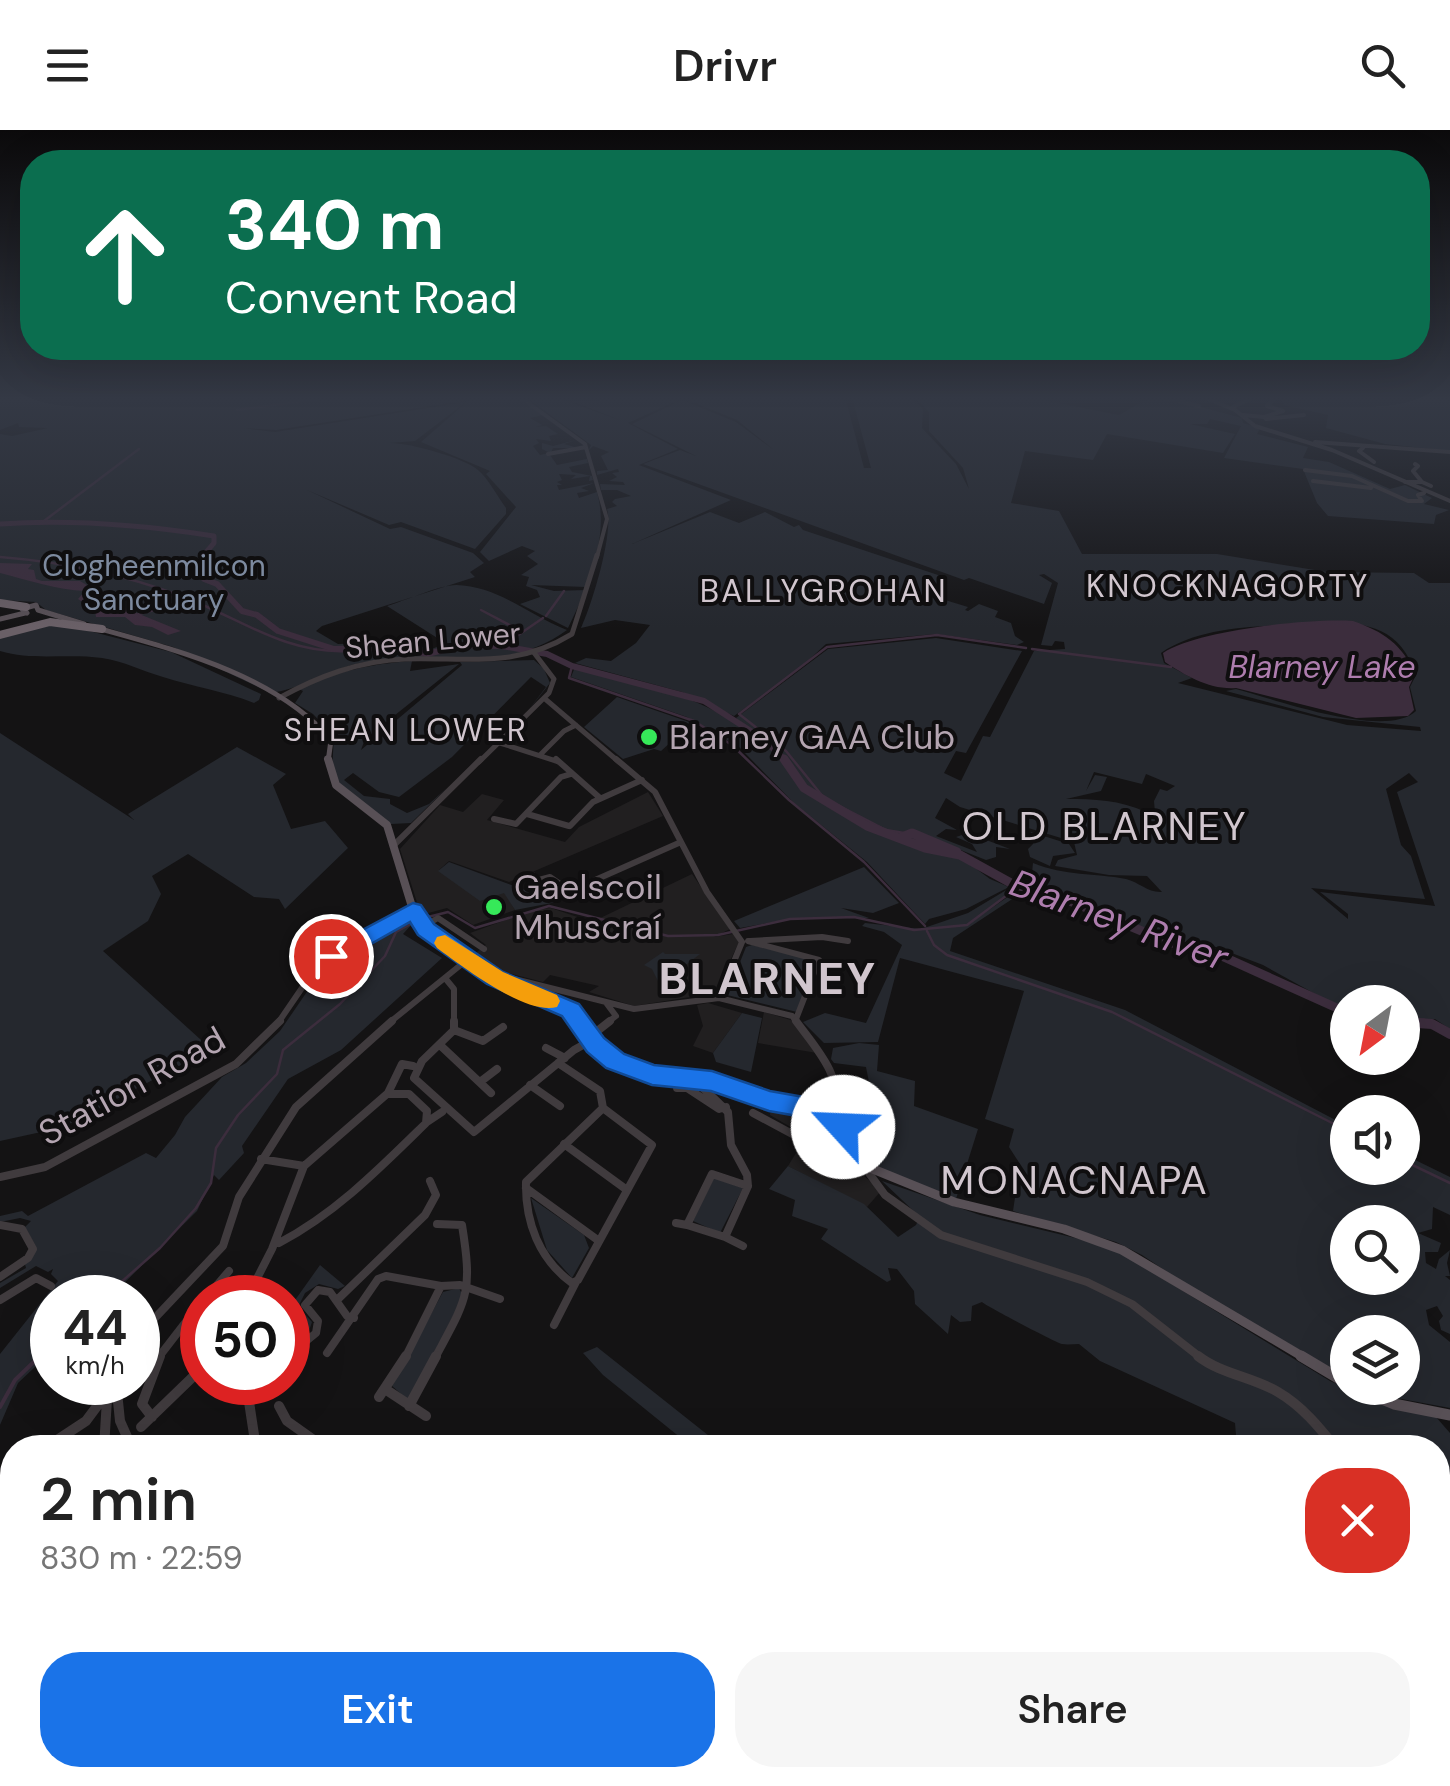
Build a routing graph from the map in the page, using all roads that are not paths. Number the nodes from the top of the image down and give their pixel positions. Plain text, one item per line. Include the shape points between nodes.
1 (594, 474) edge
2 (1339, 474) edge
3 (1382, 474) edge
4 (1416, 474) edge
5 (1313, 481) dead end
6 (1400, 482) junction
7 (1422, 482) junction
8 (1431, 486) dead end
9 (1386, 492) junction
10 (1425, 493) junction
11 (1450, 501) edge
12 (0, 603) edge
13 (29, 611) junction
14 (0, 619) edge
15 (102, 629) junction
16 (9, 631) junction
17 (0, 635) edge
18 (535, 655) junction
19 (278, 698) junction
20 (544, 698) junction
21 (534, 708) junction
22 (565, 716) junction
23 (576, 726) junction
24 (499, 743) junction
25 (542, 754) junction
26 (572, 773) junction
27 (642, 780) junction
28 (600, 798) junction
29 (527, 814) junction
30 (494, 820) dead end
31 (390, 835) junction
32 (406, 835) junction
33 (682, 842) junction
34 (393, 846) junction
35 (533, 876) dead end
36 (418, 919) junction
37 (848, 941) dead end
38 (745, 942) junction
39 (484, 949) dead end
40 (459, 953) junction
41 (472, 962) junction
42 (456, 968) junction
43 (485, 971) junction
44 (446, 976) junction
45 (526, 980) junction
46 (538, 983) junction
47 (515, 989) junction
48 (715, 998) junction
49 (605, 1000) junction
50 (796, 1018) junction
51 (498, 1028) dead end
52 (454, 1030) junction
53 (594, 1036) junction
54 (441, 1046) junction
55 (546, 1048) dead end
56 (562, 1061) junction
57 (413, 1066) dead end
58 (497, 1069) dead end
59 (702, 1079) junction
60 (480, 1082) junction
61 (530, 1085) junction
62 (677, 1088) dead end
63 (491, 1093) dead end
64 (387, 1094) junction
65 (560, 1106) dead end
66 (728, 1107) junction
67 (603, 1108) junction
68 (442, 1112) dead end
69 (835, 1112) junction
70 (753, 1113) dead end
71 (426, 1123) junction
72 (564, 1144) junction
73 (260, 1159) junction
74 (304, 1166) junction
75 (864, 1166) junction
76 (0, 1178) edge
77 (430, 1181) dead end
78 (748, 1186) junction
79 (525, 1187) junction
80 (627, 1190) junction
81 (437, 1224) dead end
82 (676, 1224) dead end
83 (0, 1225) edge
84 (687, 1225) junction
85 (725, 1237) junction
86 (599, 1241) junction
87 (278, 1243) junction
88 (743, 1246) dead end
89 (229, 1271) dead end
90 (225, 1275) edge
91 (261, 1275) edge
92 (0, 1278) edge
93 (30, 1282) edge
94 (576, 1282) junction
95 (440, 1286) junction
96 (468, 1287) junction
97 (310, 1298) edge
98 (500, 1299) dead end
99 (0, 1300) edge
100 (336, 1300) junction
101 (310, 1311) edge
102 (160, 1313) edge
103 (354, 1318) junction
104 (554, 1325) dead end
105 (180, 1327) edge
106 (310, 1338) edge
107 (327, 1353) dead end
108 (1330, 1373) edge
109 (180, 1390) edge
110 (101, 1405) edge
111 (107, 1405) edge
112 (118, 1405) edge
113 (254, 1405) edge
114 (1399, 1405) edge
115 (280, 1406) dead end
116 (409, 1406) junction
117 (1450, 1415) edge
118 (426, 1416) dead end
119 (152, 1417) junction
120 (141, 1427) dead end
121 (68, 1435) edge
122 (105, 1435) edge
123 (126, 1435) edge
124 (251, 1435) edge
125 (308, 1435) edge
126 (1325, 1435) edge

1 - 18 street, Shean Lower via 607,523 580,621 565,640
2 - 9 street
3 - 6 street
4 - 7 street
5 - 9 street
6 - 7 street
6 - 10 street
7 - 8 street
9 - 10 street via 1414,502
10 - 11 street
12 - 13 highway
13 - 14 main road
13 - 15 main road
13 - 16 highway
15 - 16 highway via 50,622
15 - 19 main road via 169,648
16 - 17 highway
18 - 19 street, Shean Lower via 375,662 322,676
18 - 20 street via 554,678
19 - 31 main road via 323,727 332,740 328,762 336,785 380,818
20 - 21 street
20 - 22 street
21 - 22 street
21 - 24 street
22 - 23 street
23 - 25 street
23 - 27 street
24 - 25 street
24 - 32 street
25 - 26 street
26 - 28 street
26 - 29 street
27 - 28 street
27 - 33 street
28 - 29 street via 572,827
29 - 30 street via 516,824
31 - 32 street
31 - 34 main road
32 - 34 street
33 - 35 street via 572,889
33 - 38 street
34 - 36 main road
36 - 39 street via 438,918
36 - 40 main road
36 - 76 street, Station Road via 328,959 272,1033 236,1064 45,1167
37 - 38 street
38 - 48 street
38 - 50 street via 820,960
40 - 41 main road
40 - 42 street
41 - 42 street
41 - 43 main road
41 - 44 street
42 - 44 street
43 - 45 street
43 - 47 main road
44 - 52 street via 454,989
44 - 73 street via 310,1092
45 - 46 street
45 - 47 street
46 - 47 street
46 - 49 street
47 - 53 main road via 571,1010
48 - 49 street via 642,1009
48 - 50 street
49 - 53 street via 616,1016
50 - 69 street via 829,1066
51 - 52 street via 484,1041
52 - 54 street
53 - 56 street
53 - 59 main road via 615,1061 638,1071
54 - 60 street
54 - 61 street via 426,1056 414,1078 474,1132
55 - 56 street
56 - 61 street
56 - 67 street via 600,1091
57 - 64 street via 402,1064
58 - 60 street
59 - 66 street via 703,1088
59 - 69 main road via 769,1101
60 - 63 street
61 - 65 street
62 - 66 street via 719,1109
64 - 71 street via 419,1100 428,1111
64 - 74 street
66 - 78 street via 731,1145
67 - 72 street
67 - 80 street via 652,1142
68 - 71 street
69 - 75 main road via 851,1154
70 - 75 street
71 - 87 street via 323,1217
72 - 79 street
72 - 80 street
73 - 74 street
73 - 102 street via 232,1212 223,1246
74 - 87 street
75 - 108 main road via 954,1202 1122,1250
75 - 126 street via 921,1224 1132,1304 1208,1364 1278,1391
77 - 100 street via 436,1195 425,1216
78 - 84 street via 713,1169
78 - 85 street
79 - 86 street
79 - 94 street via 542,1253 568,1282
80 - 86 street
81 - 96 street via 462,1226
82 - 84 street
83 - 92 street via 22,1228 32,1245 32,1253
84 - 85 street
85 - 88 street
86 - 94 street
87 - 91 street
89 - 90 street
93 - 99 street
94 - 104 street
95 - 96 street
95 - 103 street via 381,1277
95 - 116 street via 382,1393
96 - 98 street
96 - 116 street
97 - 100 street via 324,1289
100 - 103 street
101 - 106 street via 316,1333
103 - 107 street
105 - 119 street via 148,1376 142,1404
109 - 119 street
110 - 121 street
111 - 122 street
112 - 123 street
113 - 124 street
114 - 117 main road
115 - 125 street
116 - 118 street
119 - 120 street

